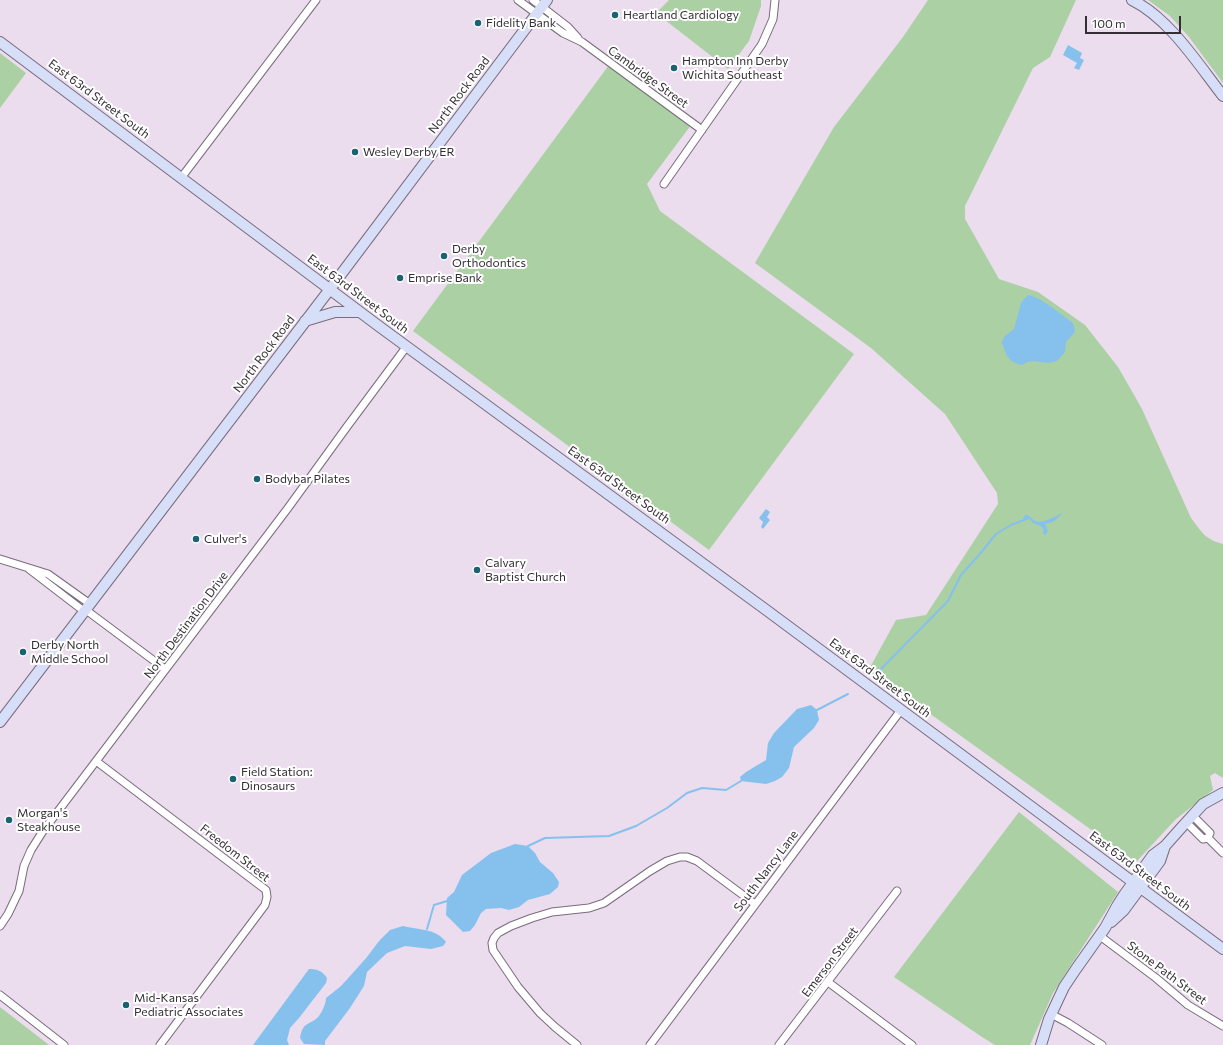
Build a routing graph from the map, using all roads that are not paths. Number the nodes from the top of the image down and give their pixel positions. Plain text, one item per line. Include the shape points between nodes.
1 (316, 0) edge
2 (518, 0) edge
3 (533, 0) edge
4 (775, 0) edge
5 (1132, 0) edge
6 (542, 7) edge
7 (0, 42) edge
8 (1223, 96) edge
9 (702, 130) junction
10 (181, 178) junction
11 (664, 184) dead end
12 (330, 289) junction
13 (360, 312) junction
14 (305, 322) junction
15 (407, 346) junction
16 (0, 559) edge
17 (87, 608) junction
18 (165, 669) junction
19 (901, 710) junction
20 (0, 722) edge
21 (96, 761) junction
22 (1223, 793) edge
23 (1189, 819) junction
24 (1223, 853) edge
25 (1137, 885) junction
26 (897, 891) dead end
27 (755, 904) junction
28 (0, 926) edge
29 (1103, 932) junction
30 (1223, 949) edge
31 (828, 982) junction
32 (0, 995) edge
33 (1051, 1014) junction
34 (1223, 1026) edge
35 (902, 1042) edge
36 (64, 1045) edge
37 (160, 1045) edge
38 (577, 1045) edge
39 (650, 1045) edge
40 (779, 1045) edge
41 (912, 1045) edge
42 (1041, 1045) edge
43 (1102, 1045) edge

1 - 10 street
2 - 6 street, Cambridge Street
3 - 6 street, Cambridge Street
4 - 9 street via 772,19 762,44
5 - 8 main road via 1154,15 1179,40
6 - 9 street, Cambridge Street via 563,33 582,42
6 - 12 main road, North Rock Road
7 - 10 main road, East 63rd Street South
9 - 11 street
10 - 12 main road, East 63rd Street South
12 - 13 main road, East 63rd Street South
12 - 14 main road, North Rock Road
13 - 14 main road via 335,312
13 - 15 main road, East 63rd Street South
14 - 17 main road, North Rock Road
15 - 18 street, North Destination Drive
15 - 19 main road, East 63rd Street South
16 - 17 street via 24,566
17 - 18 street
17 - 20 main road, North Rock Road
18 - 21 street, North Destination Drive
19 - 25 main road, East 63rd Street South
19 - 27 street, South Nancy Lane
21 - 28 street, North Destination Drive via 31,850 24,866 19,891
21 - 37 street, Freedom Street via 266,890 265,905
22 - 23 main road via 1203,804
23 - 24 street via 1209,832 1208,838
23 - 25 main road via 1165,846 1160,861
25 - 29 main road via 1124,910
25 - 30 main road, East 63rd Street South
26 - 31 street, Emerson Street
27 - 38 street via 698,861 680,857 663,864 604,903 532,918 498,933 492,940 492,950 518,987 540,1013
27 - 39 street, South Nancy Lane
29 - 33 main road via 1064,987
29 - 34 street, Stone Path Street via 1188,1004
31 - 35 street
31 - 40 street, Emerson Street
32 - 36 street
33 - 42 main road
33 - 43 street
35 - 41 street

